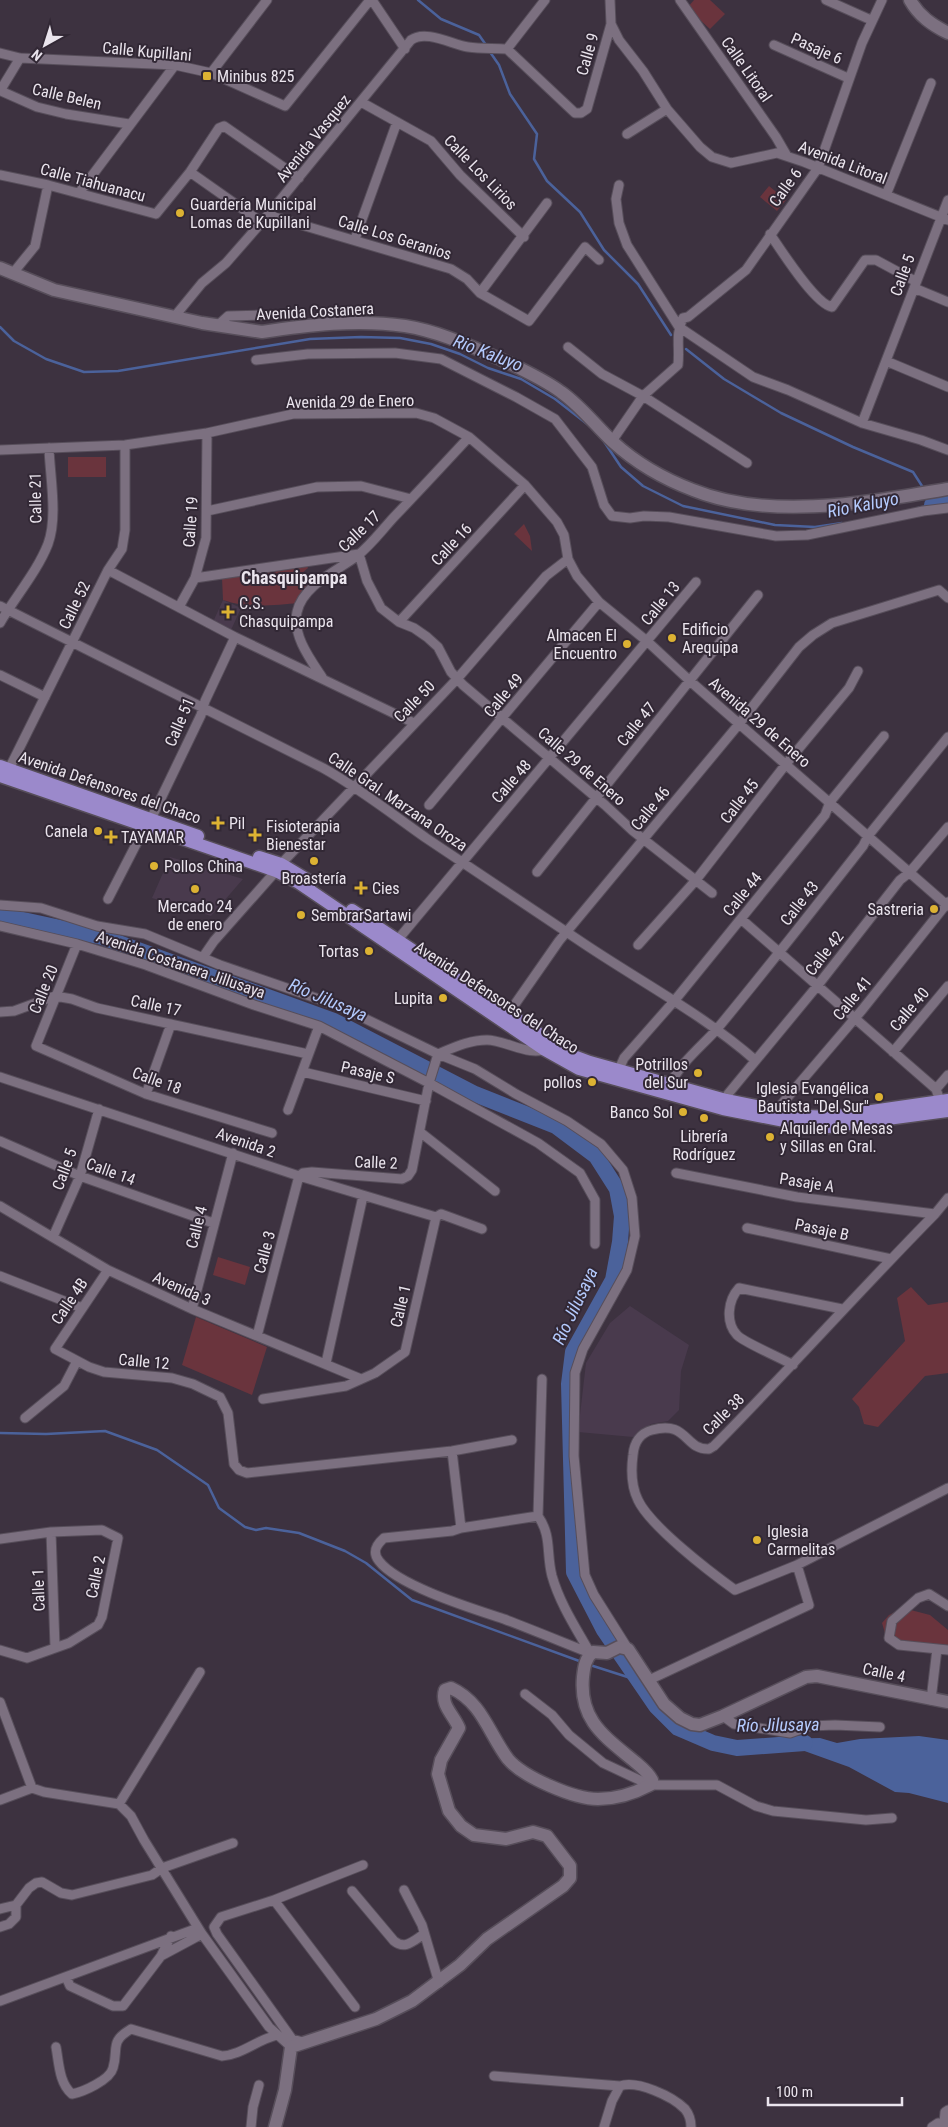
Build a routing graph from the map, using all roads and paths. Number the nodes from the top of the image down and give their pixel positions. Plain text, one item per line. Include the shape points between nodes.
1 (267, 0) edge
2 (371, 0) edge
3 (544, 0) edge
4 (609, 0) edge
5 (680, 0) edge
6 (826, 0) edge
7 (882, 0) edge
8 (910, 0) edge
9 (871, 20) junction
10 (611, 24) junction
11 (948, 33) edge
12 (774, 44) dead end
13 (405, 49) junction
14 (507, 49) junction
15 (0, 54) edge
16 (20, 58) junction
17 (175, 65) junction
18 (211, 73) junction
19 (848, 78) junction
20 (931, 83) dead end
21 (0, 91) edge
22 (361, 102) junction
23 (667, 109) junction
24 (397, 122) junction
25 (129, 124) junction
26 (627, 134) dead end
27 (787, 156) junction
28 (818, 168) junction
29 (190, 172) junction
30 (0, 175) edge
31 (299, 178) junction
32 (48, 185) junction
33 (619, 185) dead end
34 (79, 193) junction
35 (886, 195) junction
36 (948, 200) edge
37 (547, 203) dead end
38 (268, 215) junction
39 (944, 218) edge
40 (261, 222) junction
41 (770, 234) junction
42 (524, 237) junction
43 (355, 239) junction
44 (600, 260) dead end
45 (0, 268) edge
46 (13, 273) junction
47 (915, 285) junction
48 (480, 294) junction
49 (948, 302) edge
50 (260, 315) dead end
51 (175, 316) junction
52 (218, 325) junction
53 (678, 330) junction
54 (568, 347) dead end
55 (256, 360) dead end
56 (886, 362) junction
57 (948, 387) edge
58 (643, 396) junction
59 (862, 423) junction
60 (207, 433) junction
61 (469, 437) junction
62 (612, 441) junction
63 (125, 445) junction
64 (49, 448) junction
65 (0, 450) edge
66 (948, 450) edge
67 (747, 463) dead end
68 (525, 485) junction
69 (948, 489) edge
70 (411, 500) junction
71 (948, 508) edge
72 (207, 511) junction
73 (359, 554) junction
74 (568, 559) junction
75 (108, 570) junction
76 (195, 578) junction
77 (696, 582) dead end
78 (758, 595) dead end
79 (948, 598) edge
80 (599, 602) junction
81 (179, 607) junction
82 (4, 608) edge
83 (399, 622) junction
84 (0, 623) edge
85 (235, 637) junction
86 (648, 642) junction
87 (73, 644) junction
88 (858, 671) dead end
89 (0, 675) edge
90 (322, 678) junction
91 (457, 679) junction
92 (690, 681) junction
93 (45, 697) junction
94 (203, 708) junction
95 (503, 719) junction
96 (414, 723) junction
97 (739, 724) junction
98 (884, 736) dead end
99 (948, 737) edge
100 (550, 759) junction
101 (786, 764) junction
102 (3, 775) edge
103 (354, 787) junction
104 (596, 798) junction
105 (830, 802) junction
106 (429, 805) dead end
107 (148, 823) junction
108 (948, 827) edge
109 (868, 836) junction
110 (644, 840) junction
111 (462, 862) junction
112 (278, 868) junction
113 (537, 872) dead end
114 (909, 873) junction
115 (696, 880) junction
116 (712, 893) dead end
117 (108, 899) dead end
118 (947, 904) edge
119 (0, 905) edge
120 (741, 919) junction
121 (0, 926) edge
122 (566, 932) junction
123 (395, 943) junction
124 (77, 944) junction
125 (638, 946) dead end
126 (780, 952) junction
127 (203, 957) junction
128 (818, 985) junction
129 (948, 986) edge
130 (56, 996) junction
131 (675, 1000) junction
132 (0, 1012) edge
133 (506, 1017) junction
134 (855, 1018) junction
135 (171, 1024) junction
136 (319, 1026) junction
137 (717, 1029) junction
138 (36, 1046) joint
139 (549, 1046) junction
140 (893, 1052) junction
141 (308, 1054) junction
142 (438, 1054) junction
143 (755, 1060) junction
144 (303, 1072) junction
145 (618, 1074) junction
146 (431, 1075) junction
147 (948, 1075) edge
148 (0, 1077) edge
149 (669, 1089) junction
150 (146, 1094) junction
151 (426, 1100) junction
152 (943, 1103) edge
153 (725, 1105) junction
154 (99, 1109) junction
155 (288, 1110) dead end
156 (779, 1116) junction
157 (420, 1132) junction
158 (272, 1133) dead end
159 (0, 1142) edge
160 (233, 1154) junction
161 (676, 1173) dead end
162 (80, 1176) junction
163 (299, 1176) junction
164 (495, 1191) dead end
165 (362, 1196) junction
166 (948, 1198) edge
167 (0, 1206) edge
168 (935, 1214) junction
169 (436, 1217) junction
170 (214, 1223) junction
171 (747, 1228) dead end
172 (482, 1229) dead end
173 (53, 1237) junction
174 (595, 1244) dead end
175 (891, 1259) junction
176 (108, 1270) junction
177 (0, 1276) edge
178 (82, 1308) junction
179 (842, 1309) junction
180 (192, 1310) junction
181 (257, 1336) junction
182 (56, 1349) joint
183 (77, 1361) junction
184 (326, 1363) junction
185 (793, 1365) junction
186 (361, 1379) junction
187 (542, 1379) dead end
188 (263, 1399) dead end
189 (25, 1418) dead end
190 (512, 1440) dead end
191 (452, 1450) junction
192 (948, 1488) edge
193 (538, 1516) junction
194 (461, 1528) junction
195 (51, 1532) junction
196 (0, 1539) edge
197 (797, 1565) junction
198 (948, 1606) edge
199 (55, 1646) junction
200 (937, 1649) junction
201 (0, 1650) edge
202 (620, 1650) junction
203 (948, 1650) edge
204 (587, 1660) junction
205 (200, 1672) dead end
206 (649, 1680) junction
207 (526, 1694) dead end
208 (931, 1700) junction
209 (0, 1702) edge
210 (948, 1702) edge
211 (723, 1716) junction
212 (880, 1727) dead end
213 (650, 1785) junction
214 (32, 1788) junction
215 (0, 1800) edge
216 (119, 1804) junction
217 (892, 1818) dead end
218 (233, 1843) dead end
219 (363, 1865) dead end
220 (162, 1868) junction
221 (404, 1890) dead end
222 (352, 1891) dead end
223 (274, 1900) junction
224 (16, 1905) junction
225 (0, 1909) edge
226 (0, 1927) edge
227 (200, 1931) junction
228 (424, 1934) junction
229 (172, 1936) junction
230 (161, 1956) junction
231 (66, 1977) junction
232 (439, 1983) junction
233 (0, 2001) edge
234 (355, 2006) dead end
235 (276, 2035) junction
236 (304, 2042) junction
237 (56, 2047) dead end
238 (291, 2047) junction
239 (494, 2076) dead end
240 (259, 2085) dead end
241 (620, 2086) junction
242 (948, 2110) edge
243 (946, 2124) edge
244 (251, 2127) edge
245 (275, 2127) edge
246 (604, 2127) edge
247 (691, 2127) edge
248 (932, 2127) edge

1 - 18 street
2 - 13 street
2 - 18 street, Calle Kupillani via 285,106
3 - 14 street
4 - 10 street, Calle 9
5 - 27 street, Calle Litoral
6 - 9 street
7 - 9 street, Calle 6
8 - 11 street via 924,18
9 - 19 street, Calle 6
10 - 14 street, Calle 9 via 587,109 581,114 575,113
10 - 23 street, Avenida Litoral
12 - 19 street, Pasaje 6
13 - 14 street, Avenida Vasquez via 414,38 423,36 466,47
13 - 22 street, Avenida Vasquez
15 - 16 street, Calle Kupillani
16 - 17 street, Calle Kupillani
16 - 21 street
17 - 18 street, Calle Kupillani
17 - 25 street
19 - 28 street, Calle 6
20 - 35 street
21 - 25 street, Calle Belen via 37,107
22 - 24 street, Calle Los Lirios
22 - 31 street, Avenida Vasquez
23 - 26 street
23 - 27 street, Avenida Litoral via 700,147 721,162 731,163 777,153
24 - 42 street, Calle Los Lirios via 430,141
24 - 43 street
25 - 34 street
27 - 28 street, Avenida Litoral
28 - 35 street, Avenida Litoral
28 - 41 street, Calle 6
29 - 31 street, Calle Tiahuanacu via 218,128 224,126
29 - 34 street, Calle Tiahuanacu via 156,214
29 - 40 street
30 - 32 street, Calle Tiahuanacu
31 - 38 street, Avenida Vasquez
32 - 34 street, Calle Tiahuanacu
32 - 46 street via 35,246
33 - 53 street via 616,199 619,223 627,245
35 - 39 street, Avenida Litoral
36 - 39 street, Calle 5
37 - 42 street
38 - 40 street, Avenida Vasquez
38 - 43 street, Calle Los Geranios
39 - 47 street, Calle 5
40 - 51 street, Avenida Vasquez
41 - 47 street via 816,297 828,307 832,307 865,260 876,260
41 - 53 street, Calle 6 via 746,270 683,318
42 - 48 street
43 - 48 street, Calle Los Geranios via 452,269 468,279
44 - 48 street, Calle Los Geranios via 585,247 529,321
45 - 46 street, Avenida Costanera
46 - 51 street, Avenida Costanera via 54,290
47 - 49 street
47 - 56 street, Calle 5
50 - 52 street via 228,316
51 - 52 street, Avenida Costanera
52 - 62 street, Avenida Costanera via 262,332 370,323 406,326 442,335 519,368 560,391
53 - 58 street via 678,365
53 - 59 street via 753,377
54 - 58 street via 602,374
55 - 71 street via 308,354 385,353 441,359 554,419 592,467 604,505 612,516 668,517 776,536 807,535
56 - 57 street
56 - 59 street, Calle 5
58 - 62 street
58 - 67 street
59 - 66 street
60 - 61 street, Avenida 29 de Enero via 293,414 416,413 434,418
60 - 63 street, Avenida 29 de Enero
60 - 72 street, Calle 19
61 - 68 street, Avenida 29 de Enero
61 - 70 street, Calle 17
62 - 69 street, Avenida Costanera via 672,481 726,500 803,507
63 - 64 street, Avenida 29 de Enero
63 - 75 street, Calle 52 via 125,530 122,549
64 - 65 street, Avenida 29 de Enero
64 - 82 street, Calle 21 via 52,521 48,542 40,560
68 - 74 street, Avenida 29 de Enero via 564,535
68 - 83 street, Calle 16
70 - 72 street via 361,486 317,487
70 - 73 street, Calle 17
72 - 76 street, Calle 19 via 206,538
73 - 76 street
73 - 83 street, Calle 29 de Enero via 374,598
73 - 90 street, Calle 17 via 305,595 297,613 302,644
74 - 80 street, Avenida 29 de Enero via 577,576
74 - 91 street, Calle 50 via 546,576
75 - 81 street
75 - 87 street, Calle 52
76 - 81 street, Calle 19
77 - 86 street, Calle 13
78 - 92 street, Calle 47
79 - 97 street, Calle 46 via 938,590 832,623 800,647
80 - 86 street, Avenida 29 de Enero
80 - 95 street, Calle 49
81 - 85 street
82 - 84 street, Calle 21
82 - 87 street, Calle Gral. Marzana Oroza
83 - 91 street, Calle 29 de Enero via 414,628 438,647
85 - 90 street
85 - 94 street, Calle 51
86 - 92 street, Avenida 29 de Enero
86 - 100 street, Calle 48
87 - 93 street, Calle 52
87 - 94 street, Calle Gral. Marzana Oroza
88 - 101 street, Calle 45
89 - 93 street
90 - 96 street
91 - 95 street, Calle 29 de Enero
91 - 96 street, Calle 50
92 - 97 street, Avenida 29 de Enero
92 - 104 street, Calle 47
93 - 102 street, Calle 52
94 - 103 street, Calle Gral. Marzana Oroza
94 - 107 street, Calle 51
95 - 100 street, Calle 29 de Enero
95 - 106 street, Calle 49
96 - 103 street, Calle 50
97 - 101 street, Avenida 29 de Enero
97 - 110 street, Calle 46
98 - 105 street, Calle 44
99 - 109 street, Calle 43
100 - 104 street, Calle 29 de Enero
100 - 111 street, Calle 48
101 - 105 street, Avenida 29 de Enero
101 - 115 street, Calle 45
102 - 107 main road, Avenida Defensores del Chaco
103 - 111 street, Calle Gral. Marzana Oroza
103 - 112 street, Calle 50
104 - 110 street, Calle 29 de Enero
104 - 113 street, Calle 47
105 - 109 street, Avenida 29 de Enero
105 - 120 street, Calle 44 via 825,815
107 - 112 main road, Avenida Defensores del Chaco
107 - 117 street, Calle 51
108 - 114 street, Calle 42
109 - 114 street, Avenida 29 de Enero
109 - 126 street, Calle 43
110 - 115 street, Calle 29 de Enero
110 - 122 street, Calle 46
111 - 122 street, Calle Gral. Marzana Oroza
111 - 123 street, Calle 48
112 - 123 main road, Avenida Defensores del Chaco
112 - 127 street, Calle 50
114 - 118 street, Avenida 29 de Enero
114 - 128 street, Calle 42 via 900,880
115 - 116 street, Calle 29 de Enero
115 - 125 street, Calle 45
118 - 134 street, Calle 41
119 - 127 street via 41,908 97,926 145,934
120 - 126 street
120 - 131 street, Calle 44
121 - 124 street, Avenida Costanera Jillusaya
122 - 131 street, Calle Gral. Marzana Oroza
122 - 133 street, Calle 46
123 - 133 main road, Avenida Defensores del Chaco
124 - 130 street, Calle 20
124 - 136 street, Avenida Costanera Jillusaya
126 - 128 street
126 - 137 street, Calle 43
127 - 142 street via 338,1006
128 - 134 street
128 - 143 street, Calle 42
129 - 140 street, Calle 40
130 - 132 street
130 - 135 street, Calle 17
130 - 138 street, Calle 20
131 - 137 street, Calle Gral. Marzana Oroza
131 - 145 street, Calle 44 via 624,1058
133 - 139 main road, Avenida Defensores del Chaco
134 - 140 street
134 - 156 street, Calle 41 via 781,1105
135 - 141 street, Calle 17
135 - 150 street
136 - 141 street
136 - 146 street, Avenida Costanera Jillusaya
137 - 143 street, Calle Gral. Marzana Oroza
137 - 149 street, Calle 43 via 677,1074
138 - 150 street, Calle 18
139 - 142 street via 534,1052 497,1040 484,1040 462,1044
139 - 145 main road, Avenida Defensores del Chaco via 579,1069
140 - 152 street
141 - 144 street
142 - 146 street, Calle 2
142 - 202 street via 475,1069 601,1144 622,1170 632,1198 635,1236 627,1270 583,1348 575,1373 574,1456 584,1569
143 - 153 street, Calle 42 via 728,1094
144 - 151 street, Pasaje S
144 - 155 street
145 - 149 main road, Avenida Defensores del Chaco
146 - 151 street, Calle 2
146 - 174 street, Avenida Costanera Jillusaya via 580,1173 595,1200
147 - 152 street
148 - 154 street, Avenida 2
149 - 153 main road, Avenida Defensores del Chaco
150 - 158 street, Calle 18
151 - 157 street, Calle 2
152 - 156 main road, Avenida Defensores del Chaco via 830,1117
153 - 156 main road, Avenida Defensores del Chaco
154 - 160 street, Avenida 2
154 - 162 street, Calle 5
157 - 163 street, Calle 2 via 412,1170 402,1180 312,1172
157 - 164 street
159 - 162 street, Calle 14
160 - 163 street, Avenida 2
160 - 170 street, Calle 4
161 - 168 street, Pasaje A via 797,1197
162 - 170 street, Calle 14
162 - 173 street, Calle 5
163 - 165 street, Avenida 2
163 - 181 street, Calle 3
165 - 169 street, Avenida 2
165 - 184 street
166 - 168 street, Calle 38
167 - 173 street, Avenida 3
168 - 175 street, Calle 38
169 - 172 street, Avenida 2 via 441,1214
169 - 186 street, Calle 1 via 405,1352 375,1374
170 - 180 street, Calle 4
171 - 175 street, Pasaje B
173 - 176 street, Avenida 3
175 - 179 street, Calle 38
176 - 178 street, Calle 4B
176 - 180 street, Avenida 3
177 - 178 street
178 - 182 street, Calle 4B
179 - 185 street, Calle 38
179 - 185 street via 739,1288 733,1294 730,1322 737,1336
180 - 181 street, Avenida 3
181 - 184 street, Avenida 3
182 - 183 street, Calle 12
183 - 189 street via 64,1386
183 - 191 street, Calle 12 via 104,1372 172,1378 194,1384 220,1397 227,1407 234,1464 247,1473
184 - 186 street, Avenida 3
185 - 197 street, Calle 38 via 709,1449 698,1447 668,1427 642,1435 633,1448 632,1479 643,1508 662,1529 735,1590
186 - 188 street, Calle 1 via 346,1386
187 - 193 street
190 - 191 street
191 - 194 street
192 - 197 street
193 - 194 street
193 - 204 street via 546,1527 549,1559 560,1600
194 - 204 street via 384,1538 375,1549 376,1556 389,1570 432,1593 505,1620
195 - 196 street
195 - 199 street, Calle 1
195 - 199 street, Calle 2 via 102,1530 118,1538 100,1621 69,1643
197 - 206 street via 809,1604
198 - 200 street, Calle 4 via 929,1594 918,1598 892,1621 889,1630 889,1638 899,1645
199 - 201 street via 27,1658
200 - 203 street, Calle 4
200 - 208 street
202 - 204 street
202 - 206 street, Calle 4
204 - 213 street via 583,1700 587,1714 597,1728 650,1775
205 - 216 street
206 - 211 street, Calle 4 via 668,1708 692,1724 700,1725
207 - 213 street via 603,1763
208 - 210 street, Calle 4
208 - 211 street, Calle 4 via 830,1677 806,1677
209 - 214 street
211 - 212 street via 734,1724 790,1733 810,1726 835,1724
213 - 217 street via 717,1785 756,1806 773,1811 866,1820
213 - 232 street via 632,1793 597,1800 580,1797 543,1781 522,1771 510,1760 473,1704 456,1690 445,1690 445,1702 459,1728 441,1760 438,1774 449,1811 461,1826 474,1835 506,1839 533,1832 547,1836 570,1866 570,1878 487,1939
214 - 215 street
214 - 216 street
216 - 220 street via 131,1816
218 - 220 street
219 - 223 street
220 - 224 street via 152,1875 72,1896 42,1882 36,1883
220 - 227 street
221 - 228 street
222 - 228 street via 400,1946
223 - 234 street
223 - 236 street via 221,1917 214,1926 216,1934 292,2040
224 - 225 street
224 - 226 street via 16,1917
227 - 229 street
227 - 230 street
227 - 235 street
228 - 232 street
229 - 230 street
229 - 231 street
230 - 231 street via 123,2006 113,2006 70,1986
231 - 233 street
232 - 236 street via 412,2002 376,2019
235 - 237 street via 232,2056 222,2056 131,2029 119,2036 115,2044 114,2068 110,2075 72,2094 63,2081
235 - 238 street
236 - 238 street
238 - 245 street via 285,2090
239 - 241 street
240 - 244 street
241 - 246 street
241 - 247 street via 640,2085 664,2096 684,2109 691,2120
242 - 243 street via 945,2112
243 - 248 street via 938,2123

